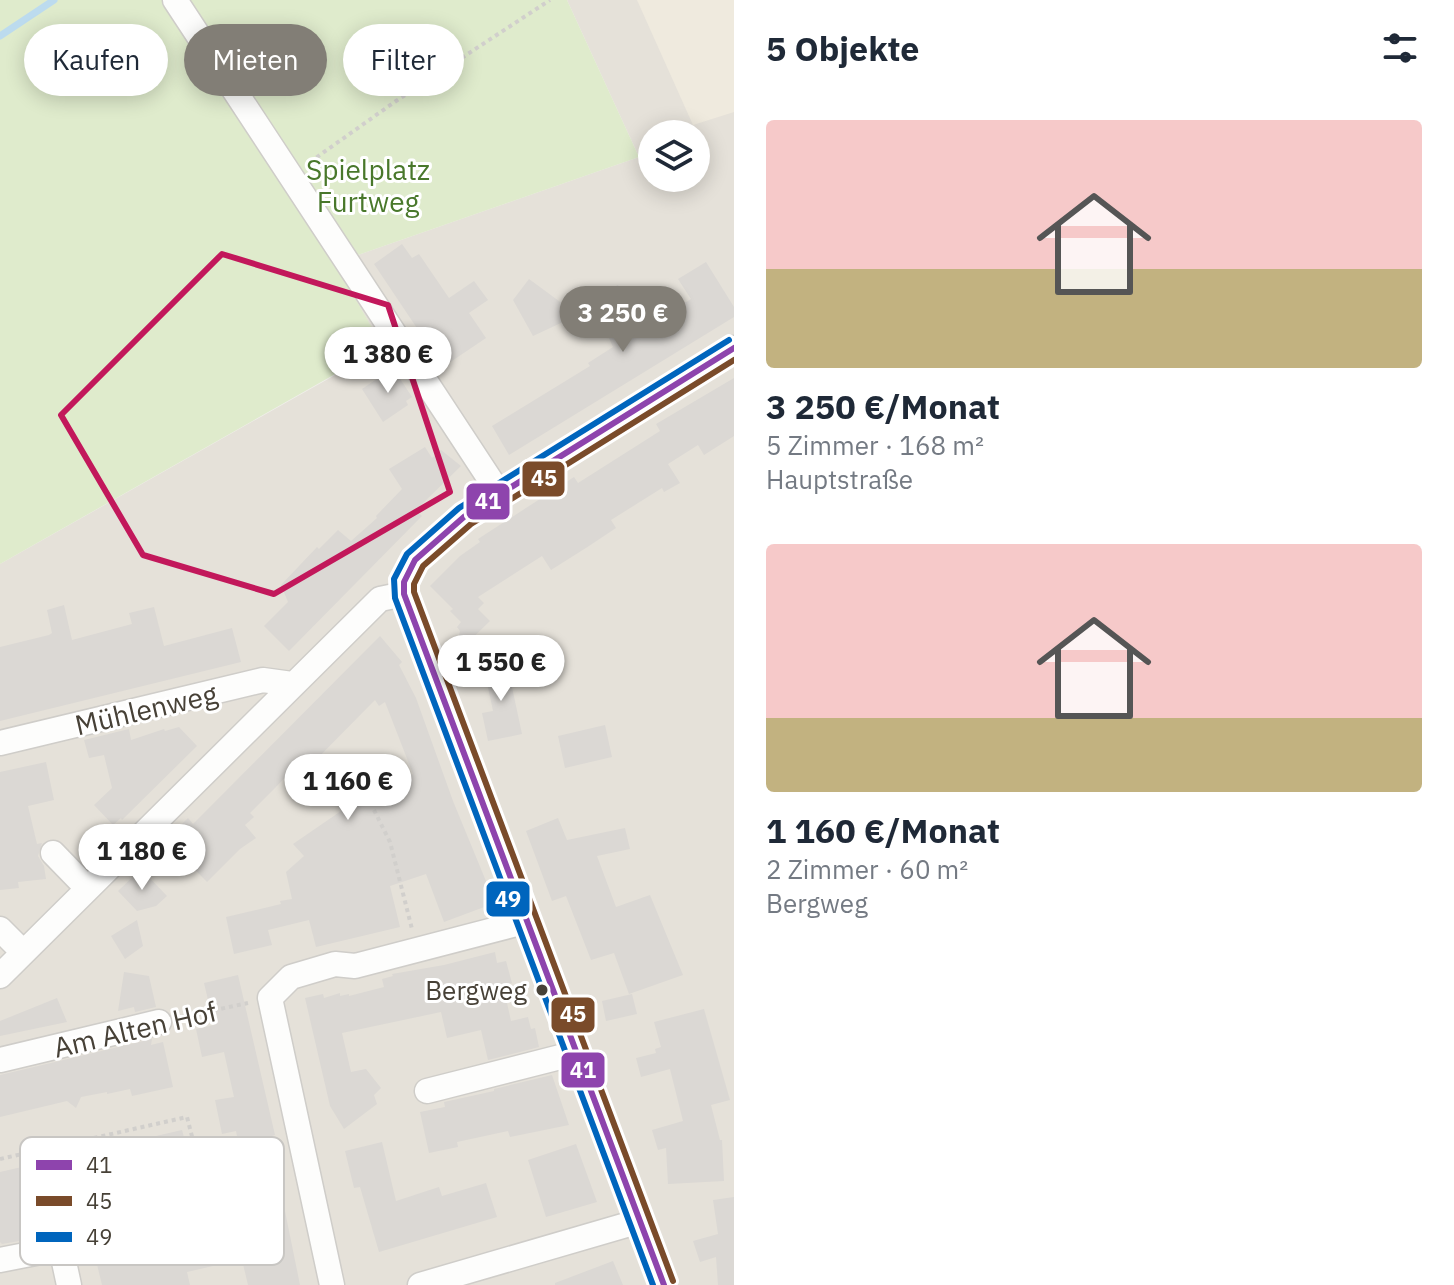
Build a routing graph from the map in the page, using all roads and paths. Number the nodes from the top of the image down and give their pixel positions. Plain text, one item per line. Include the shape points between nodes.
1 (175, 0) edge
2 (550, 0) edge
3 (291, 176) junction
4 (734, 348) edge
5 (499, 493) junction
6 (404, 594) junction
7 (292, 684) junction
8 (0, 743) edge
9 (374, 810) dead end
10 (53, 853) dead end
11 (87, 888) junction
12 (528, 921) junction
13 (0, 929) edge
14 (417, 951) junction
15 (23, 952) junction
16 (0, 976) edge
17 (270, 998) junction
18 (159, 1022) joint
19 (576, 1053) junction
20 (0, 1060) edge
21 (427, 1091) dead end
22 (98, 1137) edge
23 (192, 1137) edge
24 (20, 1155) edge
25 (0, 1159) edge
26 (640, 1221) junction
27 (20, 1256) edge
28 (0, 1260) edge
29 (65, 1265) edge
30 (69, 1285) edge
31 (332, 1285) edge
32 (420, 1285) edge
33 (664, 1285) edge

1 - 3 street
2 - 3 path
3 - 5 street
4 - 5 street
5 - 6 street via 415,560
6 - 7 street via 380,599
6 - 12 street
7 - 8 street, Mühlenweg via 263,680
7 - 11 street
9 - 14 path via 390,842
10 - 11 street
11 - 15 street
12 - 14 street
12 - 19 street
13 - 15 street
14 - 17 street via 291,977
15 - 16 street
17 - 18 path, Am Alten Hof
17 - 31 street
18 - 20 street, Am Alten Hof
19 - 21 street
19 - 26 street
22 - 23 path via 187,1117
24 - 25 path
26 - 32 street
26 - 33 street
27 - 28 street
29 - 30 street

